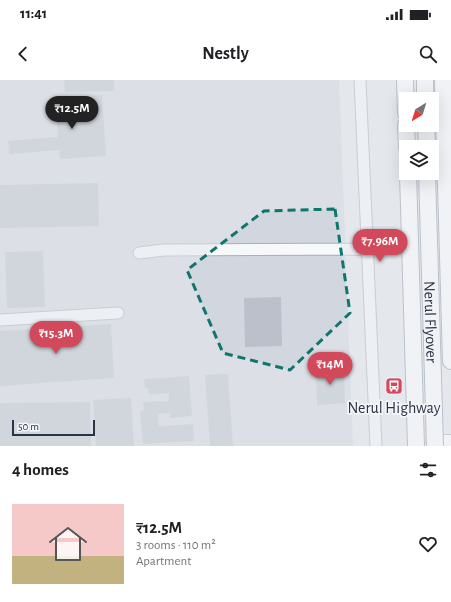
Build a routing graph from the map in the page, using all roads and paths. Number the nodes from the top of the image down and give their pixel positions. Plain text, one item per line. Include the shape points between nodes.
1 (360, 80) edge
2 (405, 80) edge
3 (425, 80) edge
4 (443, 80) edge
5 (405, 92) edge
6 (425, 92) edge
7 (408, 180) edge
8 (428, 180) edge
9 (367, 249) junction
10 (140, 252) dead end
11 (118, 313) dead end
12 (0, 320) edge
13 (451, 361) edge
14 (405, 412) dead end
15 (375, 413) junction
16 (447, 443) edge
17 (376, 446) edge
18 (416, 446) edge
19 (432, 446) edge

1 - 9 street
2 - 5 highway
3 - 6 highway
4 - 13 highway, Nerul Flyover
7 - 18 highway
8 - 16 highway, Nerul Flyover, bridge via 434,412
9 - 10 street
9 - 15 street
11 - 12 street
14 - 15 path
15 - 17 street
16 - 19 main road

